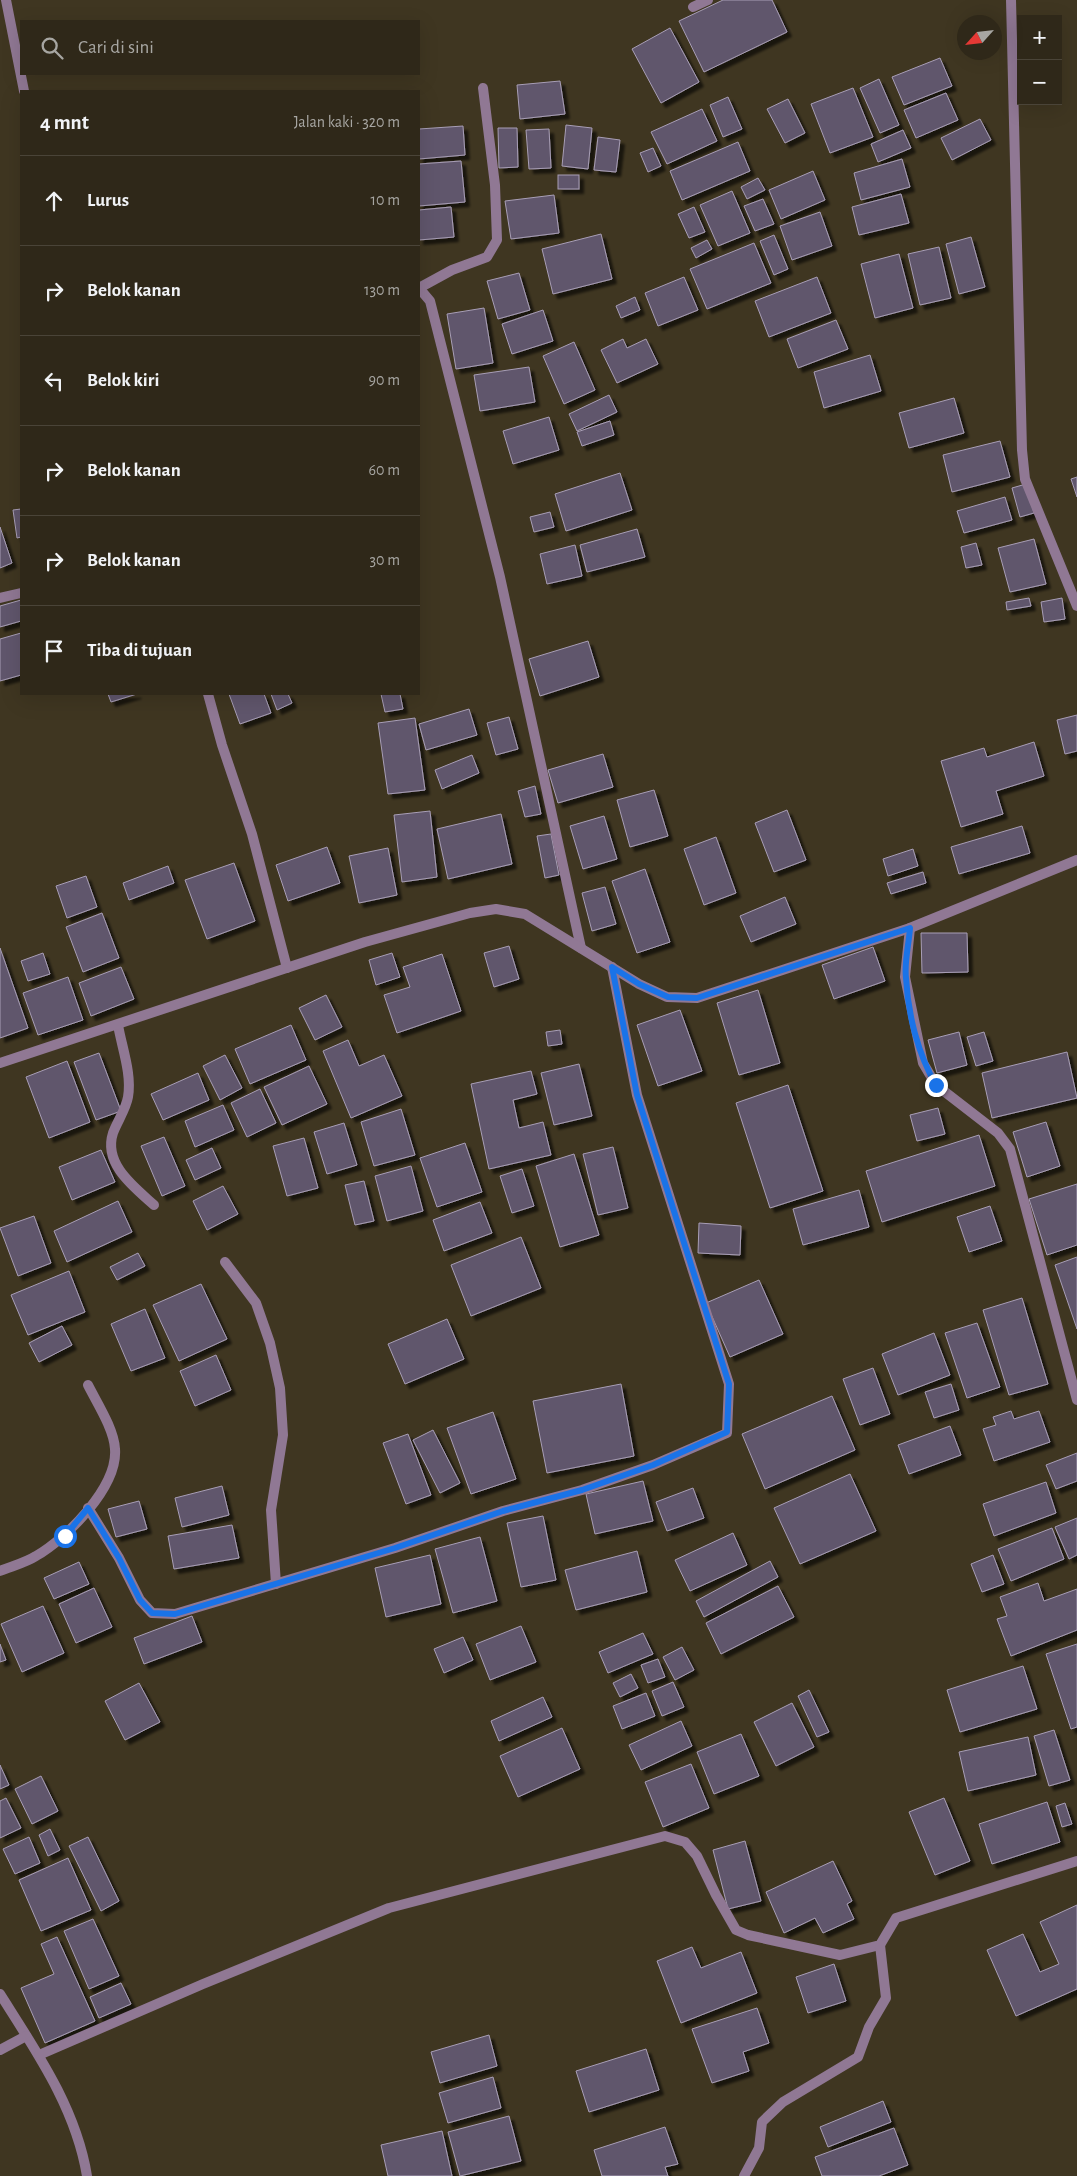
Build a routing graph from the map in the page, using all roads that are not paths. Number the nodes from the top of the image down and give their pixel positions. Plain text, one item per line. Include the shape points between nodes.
1 (6, 0) edge
2 (708, 0) edge
3 (1011, 0) edge
4 (693, 7) dead end
5 (20, 71) edge
6 (21, 75) edge
7 (483, 88) dead end
8 (24, 90) edge
9 (420, 287) edge
10 (420, 289) edge
11 (20, 593) edge
12 (0, 598) edge
13 (1077, 606) edge
14 (208, 695) edge
15 (1077, 860) edge
16 (910, 928) junction
17 (581, 948) junction
18 (612, 967) junction
19 (287, 968) junction
20 (118, 1025) junction
21 (0, 1063) edge
22 (154, 1205) dead end
23 (225, 1262) dead end
24 (88, 1385) dead end
25 (1077, 1400) edge
26 (88, 1508) junction
27 (0, 1571) edge
28 (276, 1584) junction
29 (1077, 1861) edge
30 (880, 1945) junction
31 (0, 1994) edge
32 (26, 2036) junction
33 (0, 2050) edge
34 (39, 2055) junction
35 (86, 2176) edge
36 (744, 2176) edge

1 - 5 street
2 - 4 street
3 - 13 street via 1025,479
6 - 8 street
7 - 9 street via 495,185 497,240 487,257 452,270
10 - 17 street via 430,301 500,577
11 - 12 street
14 - 19 street via 252,834
15 - 16 street
16 - 18 street via 697,998 668,997
16 - 25 street via 905,977 923,1063 936,1085 998,1132 1010,1149
17 - 18 street
17 - 19 street via 525,914 496,909 365,942
18 - 28 street via 637,1095 729,1384 727,1432 653,1465 582,1490 503,1511
19 - 20 street
20 - 21 street
20 - 22 street via 128,1072 128,1098 111,1140 114,1159 125,1178
23 - 28 street via 256,1303 270,1343 280,1388 283,1436 271,1510
24 - 26 street via 106,1419 116,1449 110,1478
26 - 27 street via 65,1536 35,1557
26 - 28 street via 140,1600 152,1613 175,1614
29 - 30 street via 896,1918
30 - 34 street via 840,1954 736,1930 697,1856 685,1842 665,1836 389,1908
30 - 36 street via 886,1998 869,2027 858,2057 784,2102 762,2122 759,2148
31 - 32 street
32 - 33 street
32 - 34 street
34 - 35 street via 66,2105 82,2151

